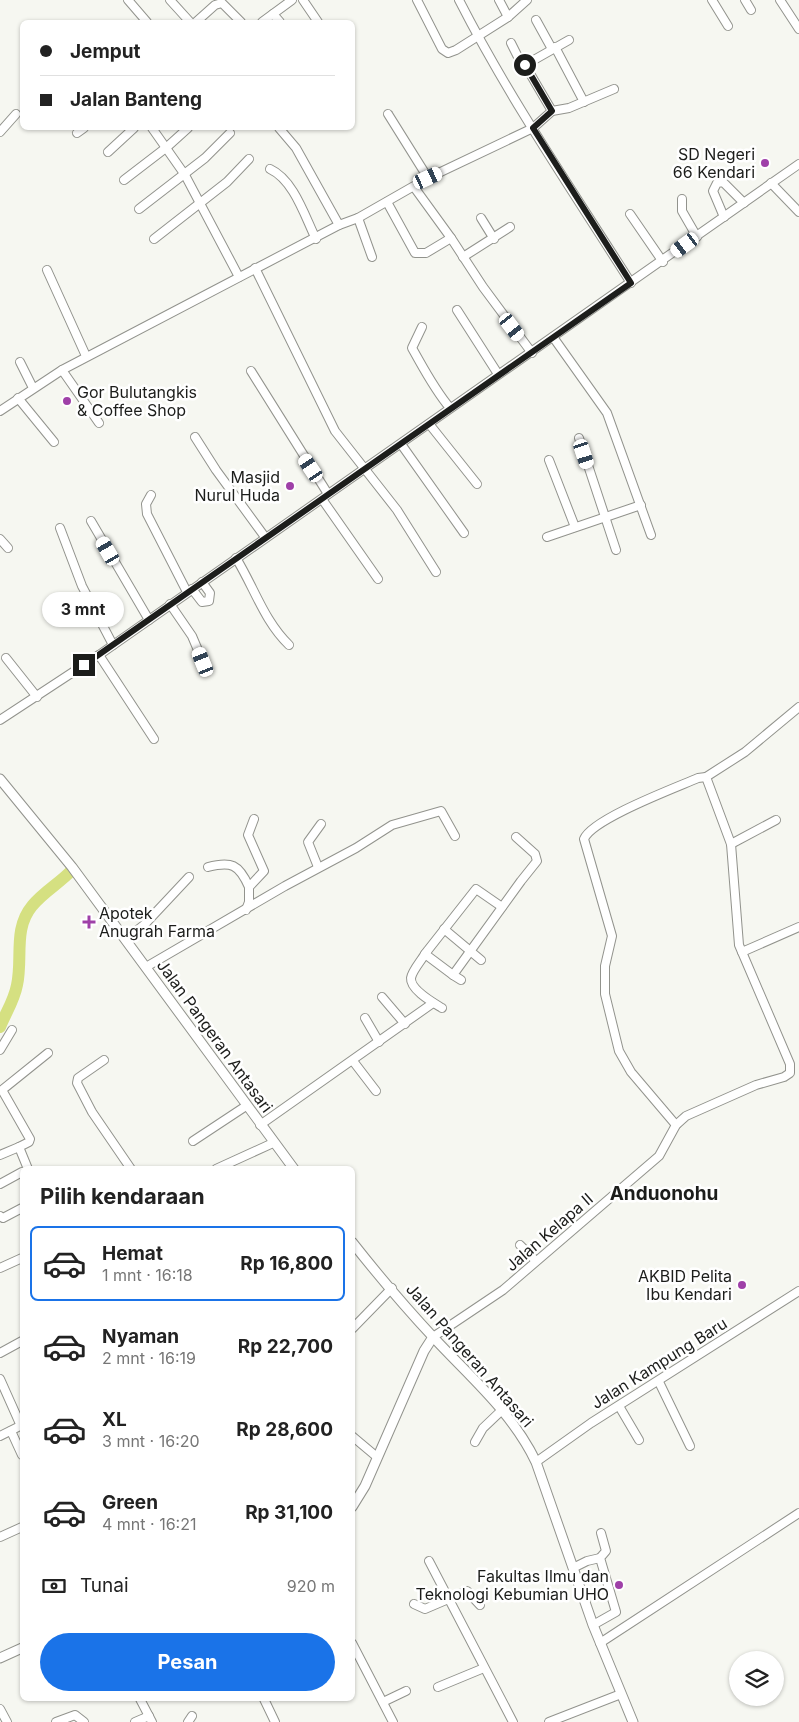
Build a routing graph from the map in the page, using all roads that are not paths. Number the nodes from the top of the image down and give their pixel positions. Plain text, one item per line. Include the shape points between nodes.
1 (128, 0) edge
2 (170, 0) edge
3 (292, 0) edge
4 (303, 0) edge
5 (417, 0) edge
6 (459, 0) edge
7 (499, 0) edge
8 (527, 0) edge
9 (712, 0) edge
10 (745, 0) edge
11 (780, 0) edge
12 (217, 2) edge
13 (751, 10) dead end
14 (273, 14) junction
15 (508, 17) junction
16 (145, 20) edge
17 (188, 20) edge
18 (198, 20) edge
19 (239, 20) edge
20 (265, 20) edge
21 (278, 20) edge
22 (317, 20) edge
23 (536, 20) dead end
24 (728, 26) dead end
25 (799, 29) edge
26 (477, 36) junction
27 (569, 40) dead end
28 (511, 43) dead end
29 (554, 48) junction
30 (526, 62) junction
31 (614, 89) dead end
32 (584, 102) junction
33 (552, 111) junction
34 (16, 114) dead end
35 (388, 114) dead end
36 (533, 128) junction
37 (81, 130) edge
38 (132, 130) edge
39 (154, 130) edge
40 (186, 130) edge
41 (281, 130) edge
42 (0, 132) edge
43 (76, 133) dead end
44 (230, 133) dead end
45 (167, 147) junction
46 (108, 152) dead end
47 (249, 160) dead end
48 (799, 164) edge
49 (270, 170) dead end
50 (185, 175) junction
51 (428, 178) junction
52 (124, 180) dead end
53 (771, 183) junction
54 (414, 188) junction
55 (682, 198) dead end
56 (387, 202) junction
57 (744, 203) junction
58 (201, 204) junction
59 (139, 209) dead end
60 (799, 212) edge
61 (630, 214) dead end
62 (724, 217) junction
63 (358, 218) junction
64 (481, 218) dead end
65 (338, 225) junction
66 (510, 228) dead end
67 (696, 237) junction
68 (451, 238) junction
69 (154, 239) dead end
70 (316, 239) junction
71 (494, 239) junction
72 (372, 257) dead end
73 (463, 257) junction
74 (663, 262) junction
75 (255, 268) junction
76 (47, 270) dead end
77 (239, 277) junction
78 (631, 283) junction
79 (457, 310) dead end
80 (422, 327) dead end
81 (553, 337) junction
82 (532, 353) junction
83 (86, 356) junction
84 (20, 362) dead end
85 (62, 370) junction
86 (251, 371) dead end
87 (498, 374) junction
88 (33, 388) junction
89 (18, 398) junction
90 (450, 408) junction
91 (0, 411) edge
92 (99, 423) dead end
93 (430, 425) junction
94 (195, 437) dead end
95 (579, 438) dead end
96 (54, 442) dead end
97 (402, 444) junction
98 (549, 460) dead end
99 (364, 468) junction
100 (477, 484) dead end
101 (151, 495) dead end
102 (325, 496) junction
103 (641, 504) junction
104 (605, 517) junction
105 (91, 521) dead end
106 (575, 527) junction
107 (60, 528) dead end
108 (464, 533) dead end
109 (651, 535) dead end
110 (265, 537) junction
111 (547, 537) dead end
112 (0, 539) edge
113 (8, 548) dead end
114 (616, 550) dead end
115 (236, 558) junction
116 (436, 572) dead end
117 (378, 579) dead end
118 (202, 582) junction
119 (190, 591) junction
120 (170, 604) junction
121 (149, 620) junction
122 (289, 644) dead end
123 (113, 645) junction
124 (100, 655) junction
125 (6, 658) dead end
126 (203, 662) dead end
127 (37, 697) junction
128 (799, 707) edge
129 (0, 720) edge
130 (154, 740) dead end
131 (706, 777) junction
132 (0, 779) edge
133 (254, 819) dead end
134 (776, 820) dead end
135 (321, 824) dead end
136 (455, 836) dead end
137 (516, 837) dead end
138 (731, 844) junction
139 (208, 867) dead end
140 (318, 867) junction
141 (189, 878) dead end
142 (249, 887) junction
143 (502, 907) junction
144 (246, 910) junction
145 (799, 927) edge
146 (444, 929) junction
147 (126, 939) junction
148 (470, 951) junction
149 (742, 952) junction
150 (425, 954) junction
151 (481, 960) dead end
152 (146, 967) junction
153 (454, 975) junction
154 (461, 980) dead end
155 (382, 997) dead end
156 (433, 1003) junction
157 (442, 1008) dead end
158 (365, 1018) dead end
159 (404, 1024) junction
160 (12, 1030) dead end
161 (379, 1042) junction
162 (0, 1050) edge
163 (48, 1053) dead end
164 (104, 1060) dead end
165 (353, 1061) junction
166 (1, 1089) edge
167 (376, 1091) dead end
168 (246, 1106) junction
169 (260, 1125) junction
170 (676, 1125) junction
171 (193, 1141) dead end
172 (273, 1143) junction
173 (19, 1147) junction
174 (0, 1155) edge
175 (29, 1166) edge
176 (129, 1166) edge
177 (223, 1166) edge
178 (292, 1166) edge
179 (20, 1173) edge
180 (0, 1184) edge
181 (20, 1209) edge
182 (0, 1216) edge
183 (520, 1245) dead end
184 (355, 1248) edge
185 (20, 1259) edge
186 (536, 1262) junction
187 (0, 1268) edge
188 (392, 1288) junction
189 (799, 1291) edge
190 (355, 1327) edge
191 (433, 1337) junction
192 (20, 1342) edge
193 (0, 1353) edge
194 (0, 1379) edge
195 (659, 1382) junction
196 (619, 1406) junction
197 (503, 1410) junction
198 (20, 1421) edge
199 (20, 1426) edge
200 (11, 1431) junction
201 (0, 1436) edge
202 (355, 1439) edge
203 (639, 1440) dead end
204 (476, 1442) dead end
205 (690, 1446) dead end
206 (20, 1451) edge
207 (376, 1457) junction
208 (536, 1462) junction
209 (355, 1503) edge
210 (799, 1513) edge
211 (20, 1528) edge
212 (601, 1533) dead end
213 (0, 1537) edge
214 (600, 1558) junction
215 (430, 1561) dead end
216 (573, 1568) junction
217 (450, 1597) junction
218 (414, 1604) dead end
219 (480, 1605) dead end
220 (593, 1625) junction
221 (600, 1643) junction
222 (20, 1649) edge
223 (355, 1649) edge
224 (0, 1658) edge
225 (484, 1668) junction
226 (438, 1687) dead end
227 (406, 1691) dead end
228 (621, 1694) junction
229 (141, 1701) edge
230 (265, 1701) edge
231 (383, 1702) junction
232 (0, 1709) edge
233 (150, 1719) edge
234 (7, 1722) edge
235 (56, 1722) edge
236 (84, 1722) edge
237 (136, 1722) edge
238 (275, 1722) edge
239 (393, 1722) edge
240 (513, 1722) edge
241 (549, 1722) edge
242 (633, 1722) edge

1 - 16 street
2 - 17 street
3 - 14 street
4 - 22 street
5 - 26 street via 444,52 452,52
6 - 26 street
7 - 15 street
8 - 15 street
9 - 24 street
10 - 13 street
11 - 25 street
12 - 18 street
12 - 19 street via 226,5
14 - 20 street
14 - 21 street
15 - 26 street
23 - 29 street
26 - 36 street
27 - 29 street
28 - 30 street via 518,57
29 - 30 street
29 - 32 street
30 - 33 street via 525,68
31 - 32 street
32 - 33 street
33 - 36 street
34 - 42 street
35 - 51 street
36 - 51 street
36 - 78 street
37 - 43 street
38 - 46 street
39 - 45 street
40 - 45 street
41 - 65 street via 296,148
44 - 50 street
45 - 50 street
45 - 52 street
47 - 58 street
48 - 53 street
49 - 70 street via 289,185
50 - 58 street
50 - 59 street
51 - 54 street
53 - 57 street
53 - 60 street
54 - 56 street
54 - 68 street
55 - 67 street via 682,211
56 - 63 street
56 - 68 street via 418,255
57 - 62 street
57 - 62 street via 723,182 717,183 713,191
58 - 69 street
58 - 77 street
61 - 74 street
62 - 67 street
63 - 65 street
63 - 72 street
64 - 71 street
65 - 70 street
66 - 71 street
67 - 74 street
68 - 73 street
70 - 75 street
71 - 73 street
73 - 82 street
74 - 78 street
75 - 77 street
75 - 99 street via 322,409 345,446
76 - 83 street
77 - 83 street
78 - 81 street
79 - 87 street
80 - 90 street via 412,348 434,389
81 - 82 street
81 - 103 street via 607,413
82 - 87 street
83 - 85 street
84 - 88 street
85 - 88 street
85 - 92 street
86 - 102 street
87 - 90 street
88 - 89 street
89 - 91 street
89 - 96 street
90 - 93 street
93 - 97 street
93 - 100 street
94 - 110 street
95 - 104 street
97 - 99 street
97 - 108 street
98 - 106 street
99 - 102 street
99 - 116 street via 397,510
101 - 119 street via 146,504 146,514
102 - 110 street
102 - 117 street
103 - 104 street
103 - 109 street
104 - 106 street
104 - 114 street
105 - 121 street
106 - 111 street
107 - 123 street via 82,586
110 - 115 street
112 - 113 street
115 - 118 street
115 - 122 street via 267,617
118 - 119 street
118 - 119 street via 210,593 209,601 202,602
119 - 120 street
120 - 121 street
120 - 126 street via 192,636
121 - 123 street
123 - 124 street
124 - 127 street
124 - 130 street
125 - 127 street
127 - 129 street
128 - 131 street via 752,747
131 - 138 street, Jalan Kelapa II
131 - 170 street via 610,818 595,826 584,839 612,936 605,966 605,994 619,1051 631,1072
132 - 147 street, Jalan Pangeran Antasari via 72,866
133 - 142 street via 248,835 264,872
134 - 138 street
135 - 140 street via 308,842
136 - 140 street via 446,816 439,811 392,825
137 - 143 street via 538,859
138 - 149 street, Jalan Kelapa II via 738,940
139 - 142 street via 232,865 244,876
140 - 144 street
141 - 147 street
142 - 144 street
143 - 146 street via 476,889
143 - 148 street
144 - 152 street
145 - 149 street
146 - 148 street
146 - 150 street
147 - 152 street, Jalan Pangeran Antasari
148 - 151 street
148 - 153 street
149 - 170 street, Jalan Kelapa II via 790,1064 790,1073 708,1105
150 - 153 street
150 - 156 street via 411,979
152 - 168 street, Jalan Pangeran Antasari
153 - 154 street
155 - 159 street
156 - 157 street
156 - 159 street
158 - 161 street
159 - 161 street
160 - 162 street
161 - 165 street
163 - 166 street
164 - 176 street via 78,1078 77,1083 92,1112
165 - 167 street
165 - 169 street
166 - 173 street via 30,1139
168 - 169 street, Jalan Pangeran Antasari
168 - 171 street
169 - 172 street, Jalan Pangeran Antasari
170 - 186 street, Jalan Kelapa II via 658,1156
172 - 177 street
172 - 178 street, Jalan Pangeran Antasari
173 - 174 street
173 - 175 street
179 - 180 street
181 - 182 street via 3,1218
183 - 186 street
184 - 188 street, Jalan Pangeran Antasari
185 - 187 street
186 - 191 street, Jalan Kelapa II via 503,1290
188 - 190 street
188 - 191 street, Jalan Pangeran Antasari
189 - 195 street, Jalan Kampung Baru
191 - 197 street, Jalan Pangeran Antasari
191 - 207 street
192 - 193 street
194 - 198 street
195 - 196 street, Jalan Kampung Baru
195 - 205 street
196 - 203 street
196 - 208 street, Jalan Kampung Baru
197 - 204 street via 483,1428
197 - 208 street, Jalan Pangeran Antasari via 522,1434
199 - 200 street
200 - 201 street
200 - 206 street
202 - 207 street
207 - 209 street
208 - 216 street, Jalan Pangeran Antasari
210 - 221 street
211 - 213 street
212 - 214 street via 606,1554
214 - 216 street
214 - 220 street via 616,1612
215 - 217 street
216 - 220 street, Jalan Pangeran Antasari
217 - 218 street via 425,1609
217 - 219 street via 467,1591
217 - 225 street
220 - 221 street, Jalan Pangeran Antasari
221 - 228 street, Jalan Pangeran Antasari
222 - 224 street
223 - 231 street
225 - 226 street
225 - 240 street
227 - 231 street
228 - 241 street
228 - 242 street, Jalan Pangeran Antasari
229 - 233 street
230 - 238 street
231 - 239 street
232 - 234 street
233 - 237 street
235 - 236 street via 75,1715

